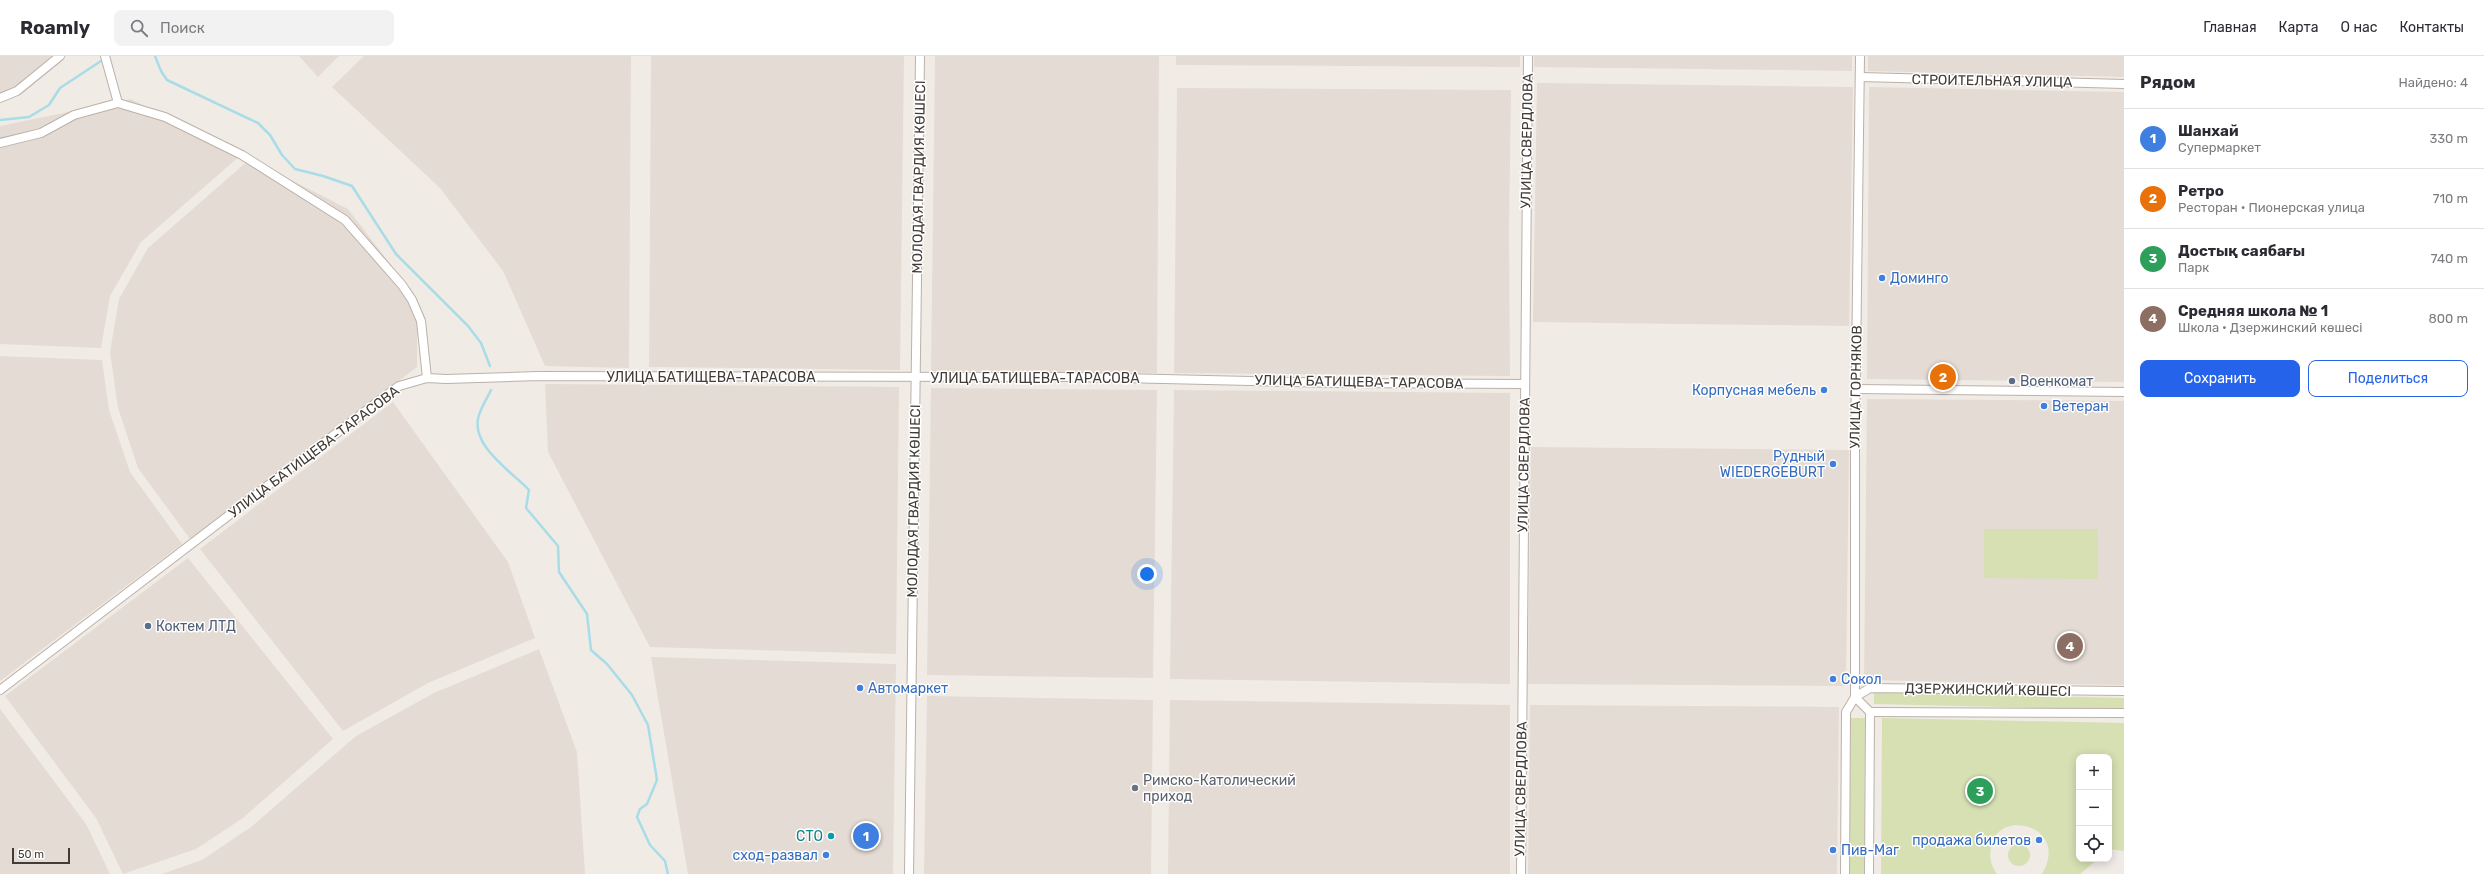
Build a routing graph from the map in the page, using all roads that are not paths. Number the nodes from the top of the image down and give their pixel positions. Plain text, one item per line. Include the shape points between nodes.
1 (60, 56) edge
2 (920, 56) edge
3 (1528, 56) edge
4 (1860, 56) edge
5 (106, 60) edge
6 (1860, 77) junction
7 (2124, 84) edge
8 (0, 98) edge
9 (118, 103) junction
10 (0, 142) edge
11 (427, 378) junction
12 (916, 378) junction
13 (1525, 384) junction
14 (1856, 389) junction
15 (2124, 392) edge
16 (0, 690) edge
17 (2124, 691) edge
18 (1855, 697) junction
19 (1870, 712) junction
20 (2124, 714) edge
21 (909, 874) edge
22 (1521, 874) edge
23 (1845, 874) edge
24 (1868, 874) edge

1 - 8 street via 17,91
2 - 12 street, МОЛОДАЯ ГВАРДИЯ КӨШЕСІ
3 - 13 street, УЛИЦА СВЕРДЛОВА
4 - 6 street, УЛИЦА ГОРНЯКОВ
5 - 9 street
6 - 7 street, СТРОИТЕЛЬНАЯ УЛИЦА
6 - 14 street, УЛИЦА ГОРНЯКОВ
9 - 10 street via 74,115 41,133
9 - 11 street via 164,117 242,155 345,220 412,300 421,321
11 - 12 street, УЛИЦА БАТИЩЕВА-ТАРАСОВА
11 - 16 street, УЛИЦА БАТИЩЕВА-ТАРАСОВА via 399,386
12 - 13 street, УЛИЦА БАТИЩЕВА-ТАРАСОВА via 1077,377
12 - 21 street, МОЛОДАЯ ГВАРДИЯ КӨШЕСІ
13 - 22 street, УЛИЦА СВЕРДЛОВА
14 - 15 street
14 - 18 street, УЛИЦА ГОРНЯКОВ
17 - 18 street, ДЗЕРЖИНСКИЙ КӨШЕСІ via 1870,688
18 - 19 street
18 - 23 street via 1846,712
19 - 20 street, ДЗЕРЖИНСКИЙ КӨШЕСІ
19 - 24 street

